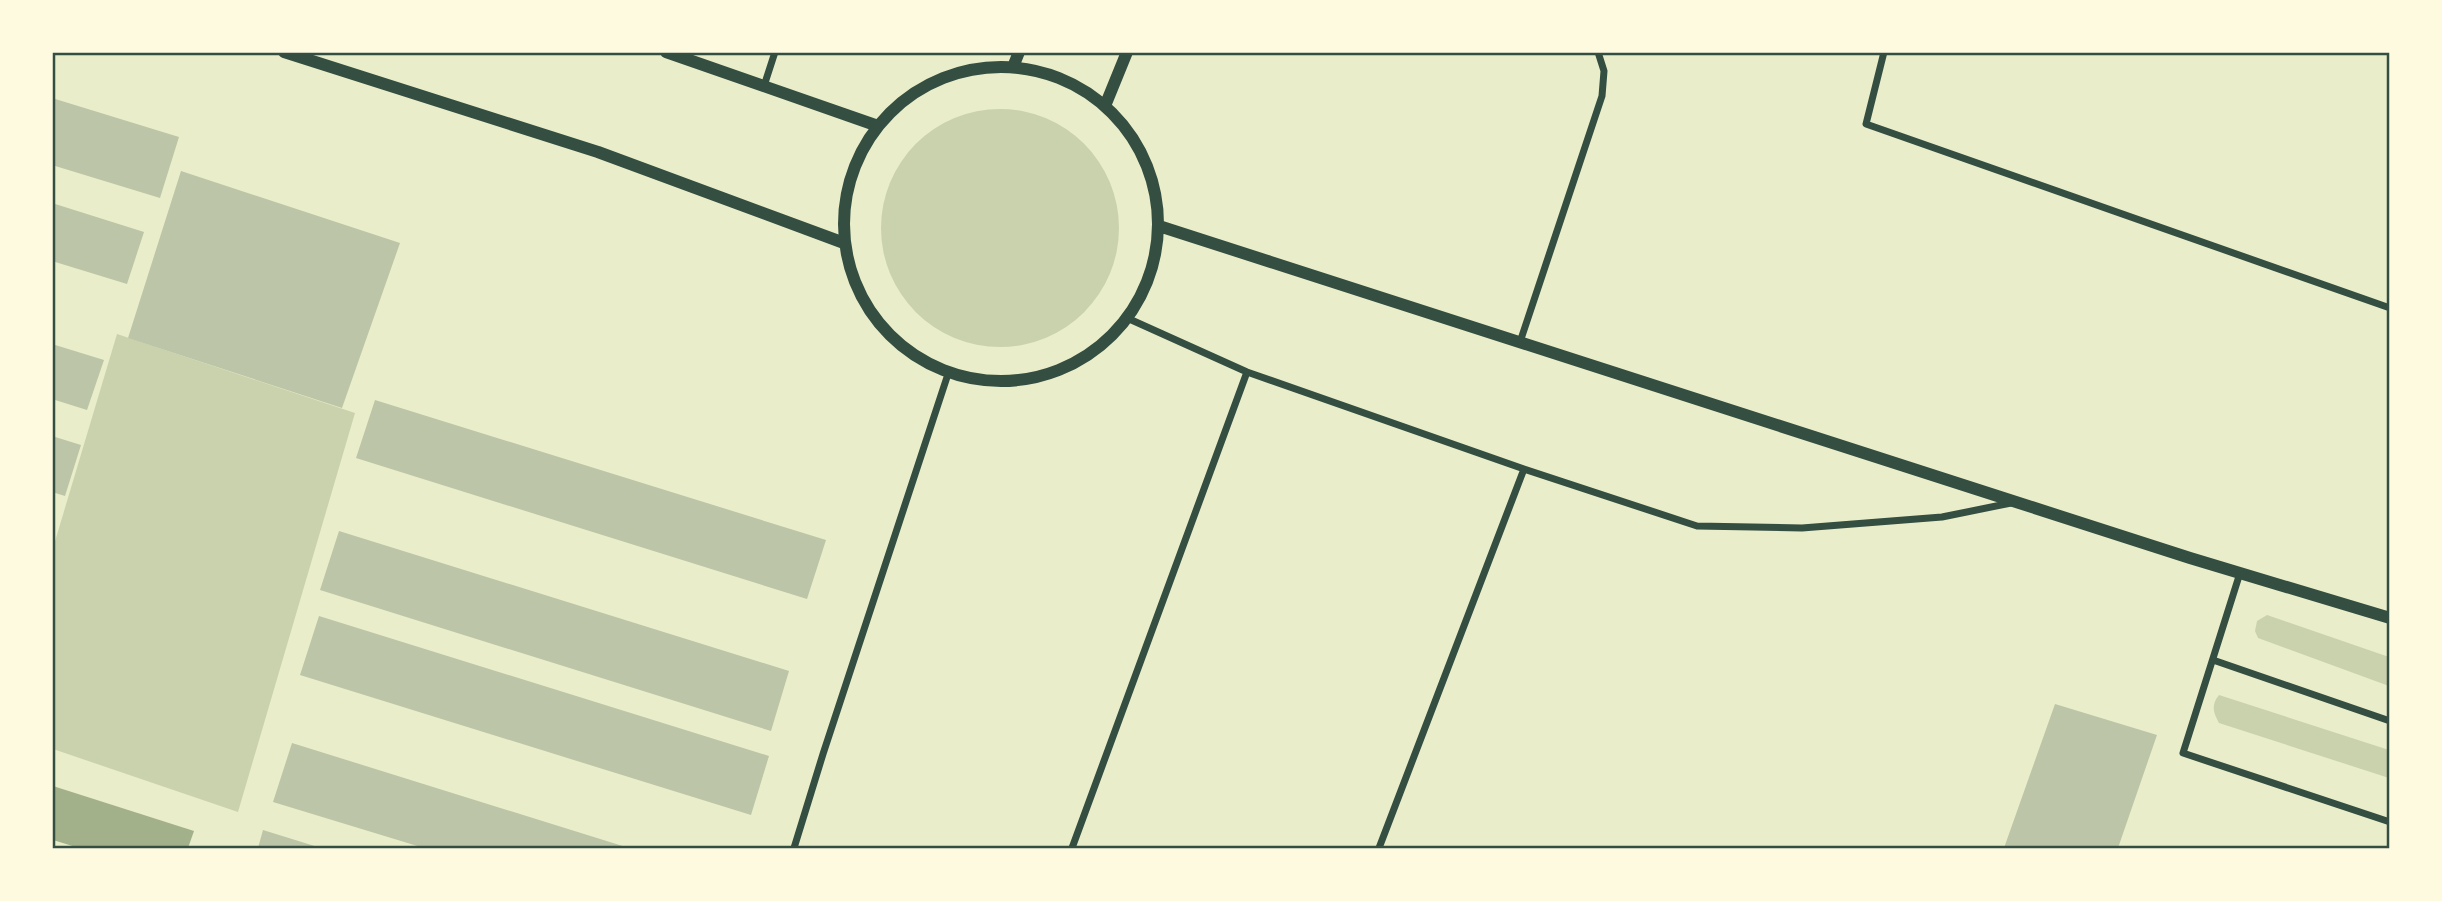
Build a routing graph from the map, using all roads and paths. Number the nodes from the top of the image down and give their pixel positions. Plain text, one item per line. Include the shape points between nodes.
1 (284, 52) edge
2 (667, 52) edge
3 (775, 52) edge
4 (1019, 52) edge
5 (1127, 52) edge
6 (1598, 52) edge
7 (1884, 52) edge
8 (1013, 67) junction
9 (764, 86) junction
10 (1105, 106) junction
11 (878, 126) junction
12 (1159, 226) junction
13 (845, 243) junction
14 (2389, 308) edge
15 (1127, 318) junction
16 (1520, 342) junction
17 (948, 371) junction
18 (1247, 372) junction
19 (1524, 469) junction
20 (2017, 502) junction
21 (2240, 573) junction
22 (2389, 618) edge
23 (2213, 660) junction
24 (2389, 721) edge
25 (2389, 822) edge
26 (794, 849) edge
27 (1072, 849) edge
28 (1379, 849) edge

1 - 13 street via 598,152
2 - 9 street
3 - 9 street
4 - 8 street
5 - 10 street
6 - 16 street via 1604,71 1602,96
7 - 14 street via 1866,124
8 - 10 street via 1063,79
8 - 11 street via 982,68 924,87
9 - 11 street
10 - 12 street via 1124,126 1151,173
11 - 13 street via 849,181
12 - 15 street via 1150,275
12 - 16 street
13 - 17 street via 850,271 878,321 922,359
15 - 17 street via 1085,356 1051,372 1004,380
15 - 18 street
16 - 20 street
17 - 26 street
18 - 19 street
18 - 27 street
19 - 20 street via 1697,526 1802,528 1942,517
19 - 28 street
20 - 21 street
21 - 22 street
21 - 23 street
23 - 24 street
23 - 25 street via 2183,753

